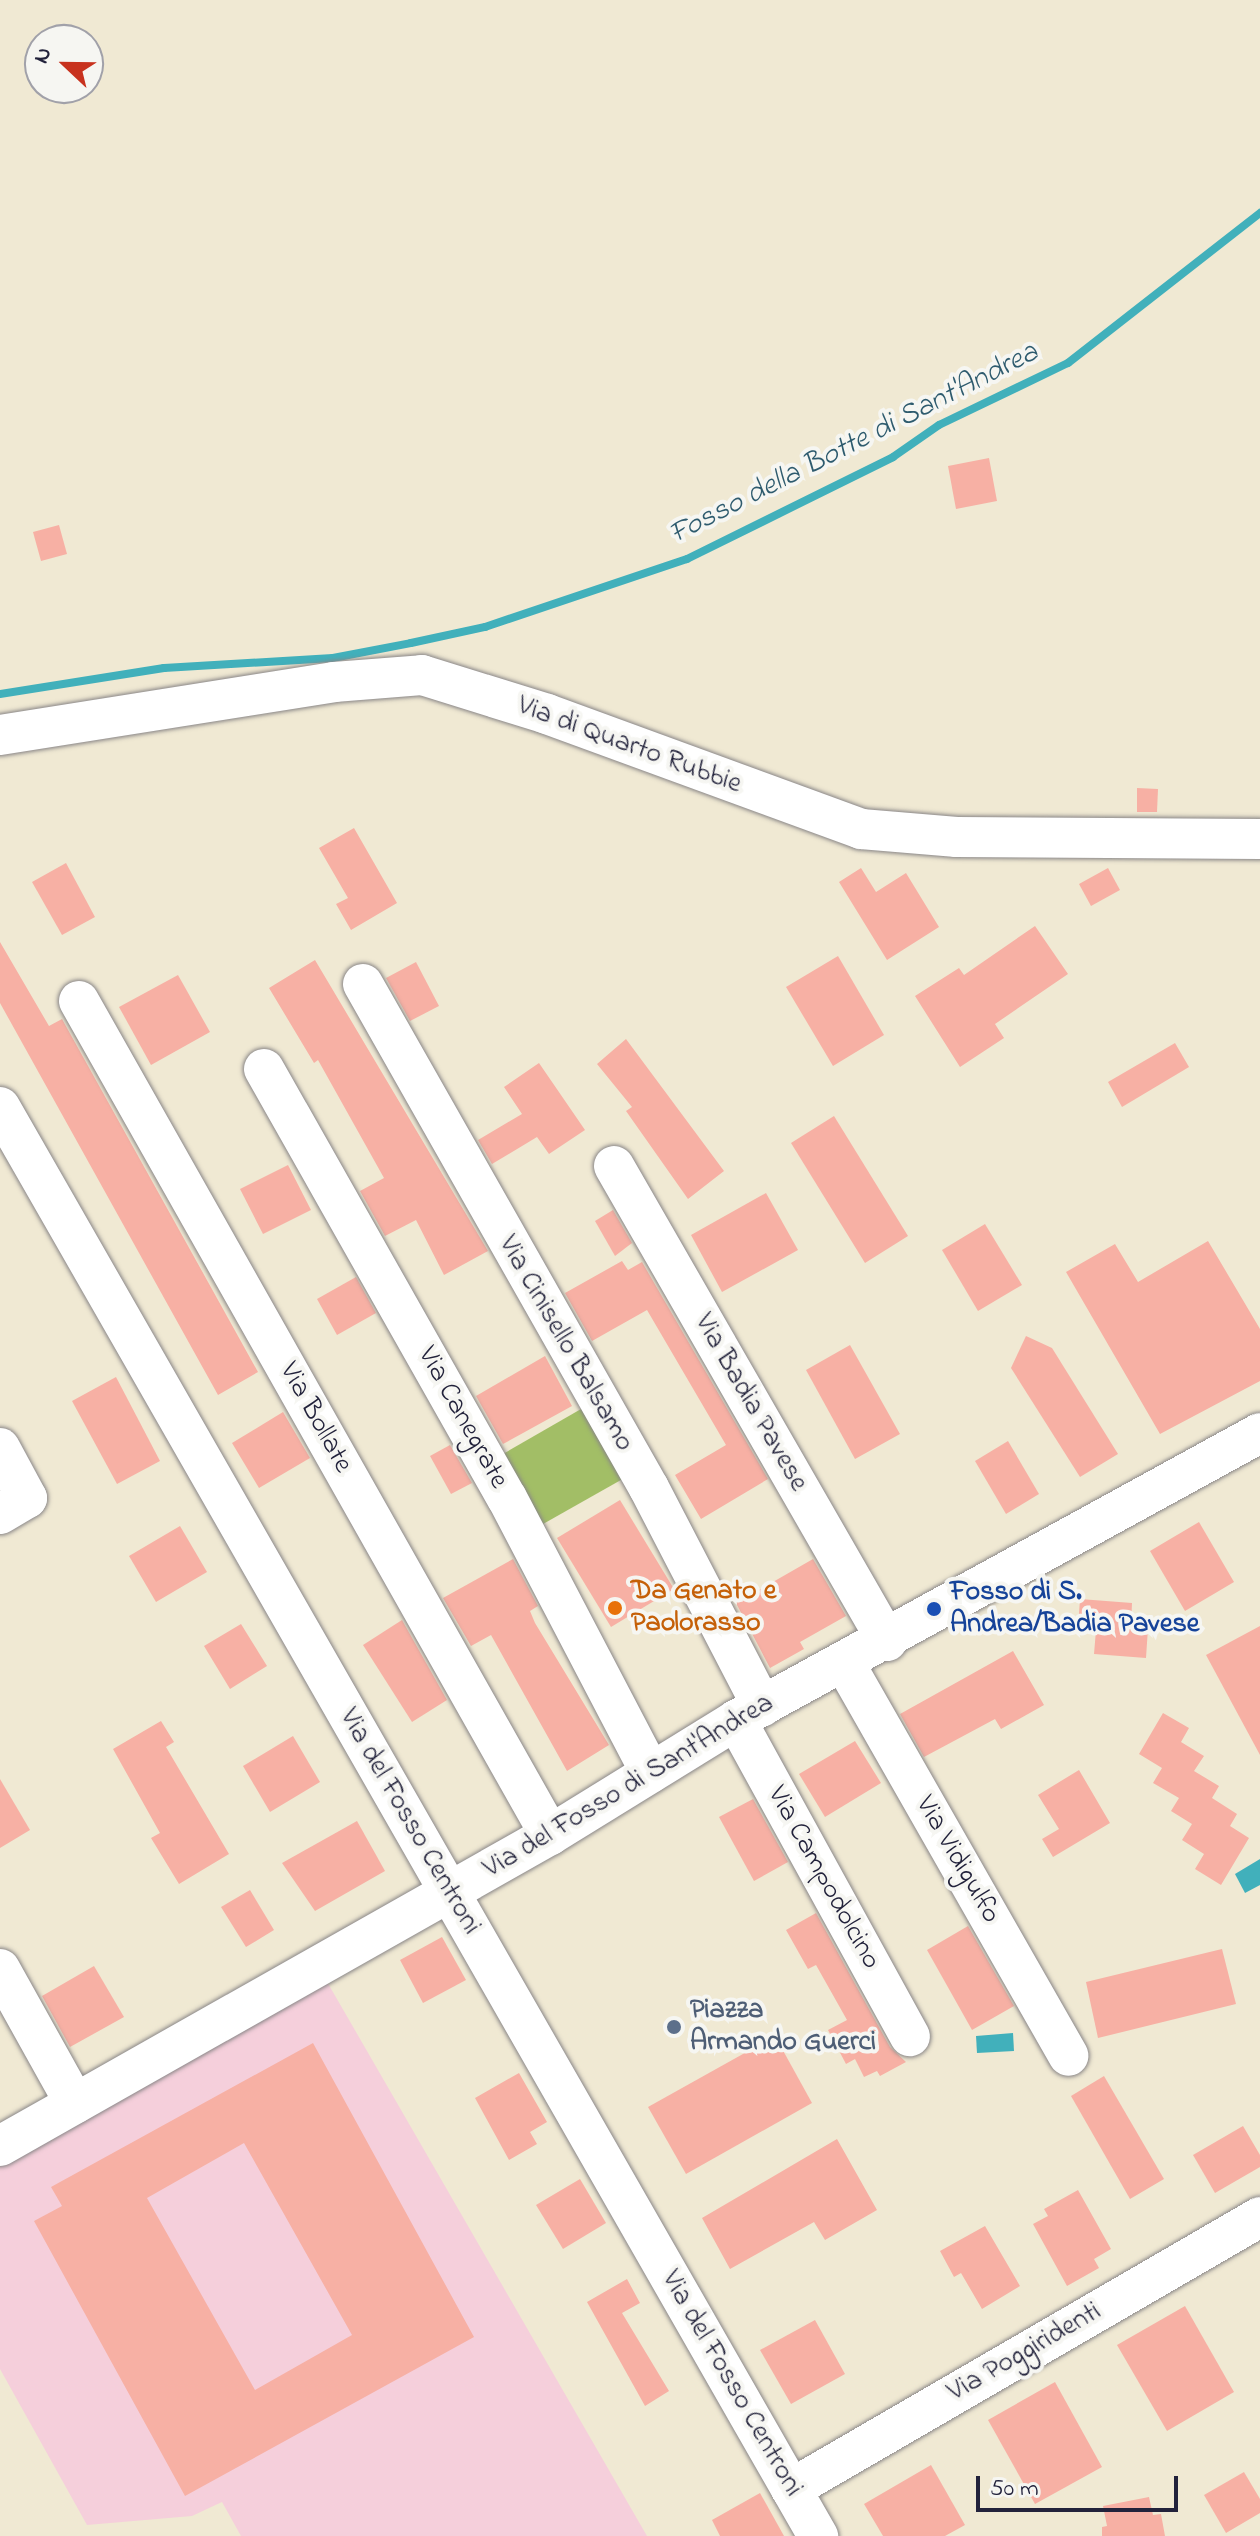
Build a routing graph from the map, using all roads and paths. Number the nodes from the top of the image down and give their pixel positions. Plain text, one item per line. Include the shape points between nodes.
1 (0, 735) edge
2 (1260, 839) edge
3 (363, 984) dead end
4 (79, 1001) dead end
5 (264, 1069) dead end
6 (0, 1107) edge
7 (614, 1166) dead end
8 (1260, 1433) edge
9 (0, 1448) edge
10 (0, 1514) edge
11 (887, 1641) junction
12 (845, 1664) junction
13 (749, 1713) junction
14 (651, 1773) junction
15 (550, 1835) junction
16 (449, 1893) junction
17 (0, 1969) edge
18 (910, 2036) dead end
19 (1069, 2056) dead end
20 (75, 2104) junction
21 (0, 2146) edge
22 (1260, 2217) edge
23 (791, 2489) junction
24 (818, 2536) edge

1 - 2 street, Via di Quarto Rubbie via 346,680 422,675 547,714 861,829 957,837
3 - 13 street, Via Cinisello Balsamo via 649,1488
4 - 15 street, Via Bollate
5 - 14 street, Via Canegrate via 507,1498
6 - 16 street, Via del Fosso Centroni
7 - 11 street, Via Badia Pavese
8 - 11 street, Via del Fosso di Sant'Andrea
9 - 10 street via 27,1498
11 - 12 street, Via del Fosso di Sant'Andrea
12 - 13 street, Via del Fosso di Sant'Andrea
12 - 19 street, Via Vidigulfo
13 - 14 street, Via del Fosso di Sant'Andrea
13 - 18 street, Via Campodolcino
14 - 15 street, Via del Fosso di Sant'Andrea
15 - 16 street, Via del Fosso di Sant'Andrea
16 - 20 street, Via del Fosso di Sant'Andrea
16 - 23 street, Via del Fosso Centroni
17 - 20 street
20 - 21 street, Via del Fosso di Sant'Andrea
22 - 23 street, Via Poggiridenti
23 - 24 street, Via del Fosso Centroni

